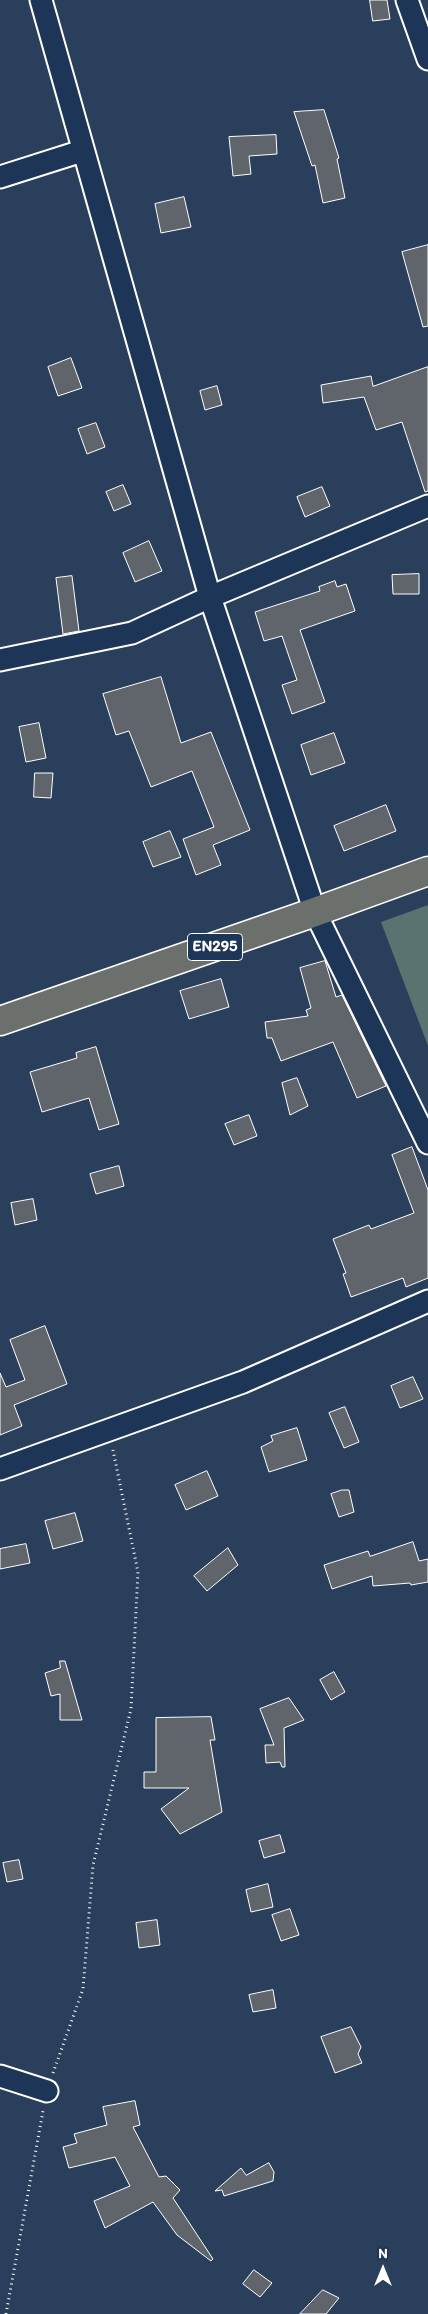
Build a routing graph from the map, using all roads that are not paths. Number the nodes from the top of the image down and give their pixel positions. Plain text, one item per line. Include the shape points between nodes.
1 (41, 0) edge
2 (407, 0) edge
3 (428, 59) edge
4 (82, 150) junction
5 (0, 177) edge
6 (428, 506) edge
7 (210, 597) junction
8 (0, 660) edge
9 (428, 871) edge
10 (315, 912) junction
11 (0, 1021) edge
12 (428, 1143) edge
13 (428, 1301) edge
14 (0, 1469) edge
15 (0, 2076) edge
16 (47, 2091) road end

1 - 4 street
2 - 3 street
4 - 5 street
4 - 7 street
6 - 7 street
7 - 8 street via 132,634
7 - 10 street
9 - 10 main road, EN295
10 - 11 main road, EN295
10 - 12 street
13 - 14 street via 243,1382
15 - 16 street

